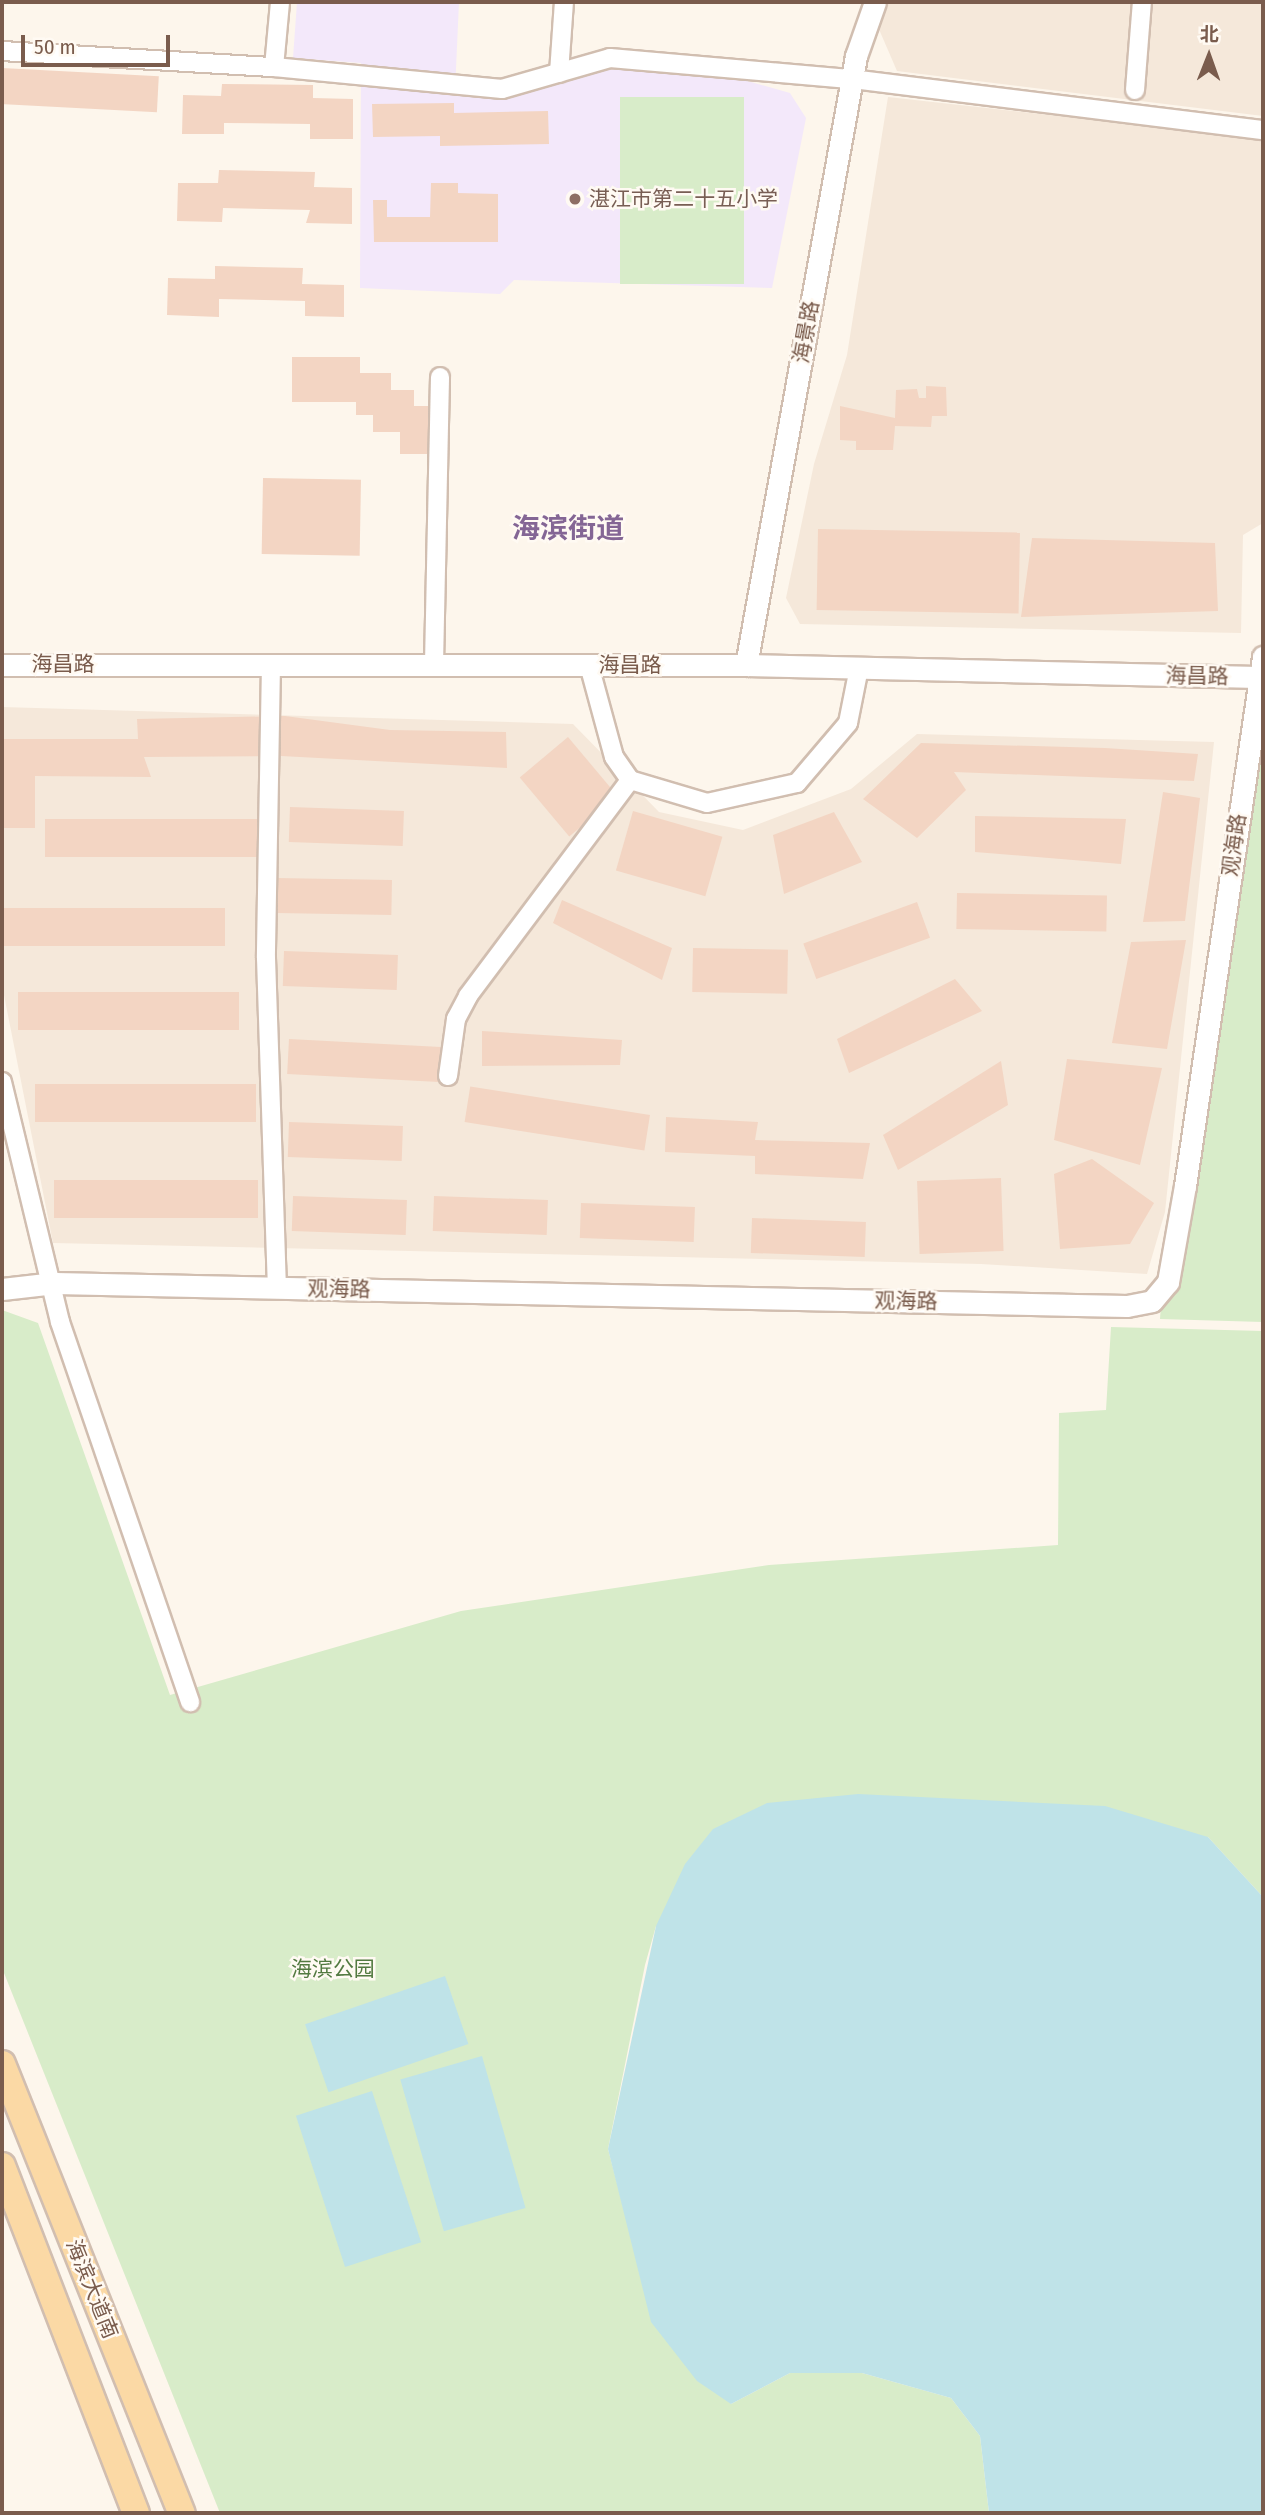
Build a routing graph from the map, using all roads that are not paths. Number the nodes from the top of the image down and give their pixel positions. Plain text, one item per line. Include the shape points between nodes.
1 (280, 2) edge
2 (564, 2) edge
3 (875, 2) edge
4 (1142, 2) edge
5 (2, 51) edge
6 (274, 67) junction
7 (559, 73) junction
8 (852, 79) junction
9 (1135, 90) dead end
10 (1263, 130) edge
11 (440, 376) dead end
12 (2, 664) edge
13 (271, 664) junction
14 (435, 664) junction
15 (589, 665) junction
16 (746, 665) junction
17 (1261, 667) edge
18 (858, 668) junction
19 (630, 780) junction
20 (448, 1076) dead end
21 (2, 1082) edge
22 (55, 1283) junction
23 (277, 1288) junction
24 (2, 1289) edge
25 (190, 1702) dead end
26 (2, 2064) edge
27 (2, 2166) edge
28 (136, 2513) edge
29 (182, 2513) edge

1 - 6 street
2 - 7 street
3 - 8 street, 海景路
4 - 9 street
5 - 6 street
6 - 7 street via 502,89
7 - 8 street via 610,58
8 - 10 street
8 - 16 street, 海景路
11 - 14 street
12 - 13 street, 海昌路
13 - 14 street, 海昌路
13 - 23 street via 266,958
14 - 15 street, 海昌路
15 - 16 street, 海昌路
15 - 19 street via 614,757
16 - 18 street, 海昌路
17 - 18 street, 海昌路
17 - 23 street, 观海路 via 1185,1185 1168,1282 1152,1301 1127,1306
18 - 19 street via 848,723 797,783 706,803
19 - 20 street via 468,996 456,1019
21 - 22 street
22 - 23 street, 观海路
22 - 24 street, 观海路
22 - 25 street via 60,1322
26 - 29 main road, 海滨大道南
27 - 28 main road, 海滨大道南

